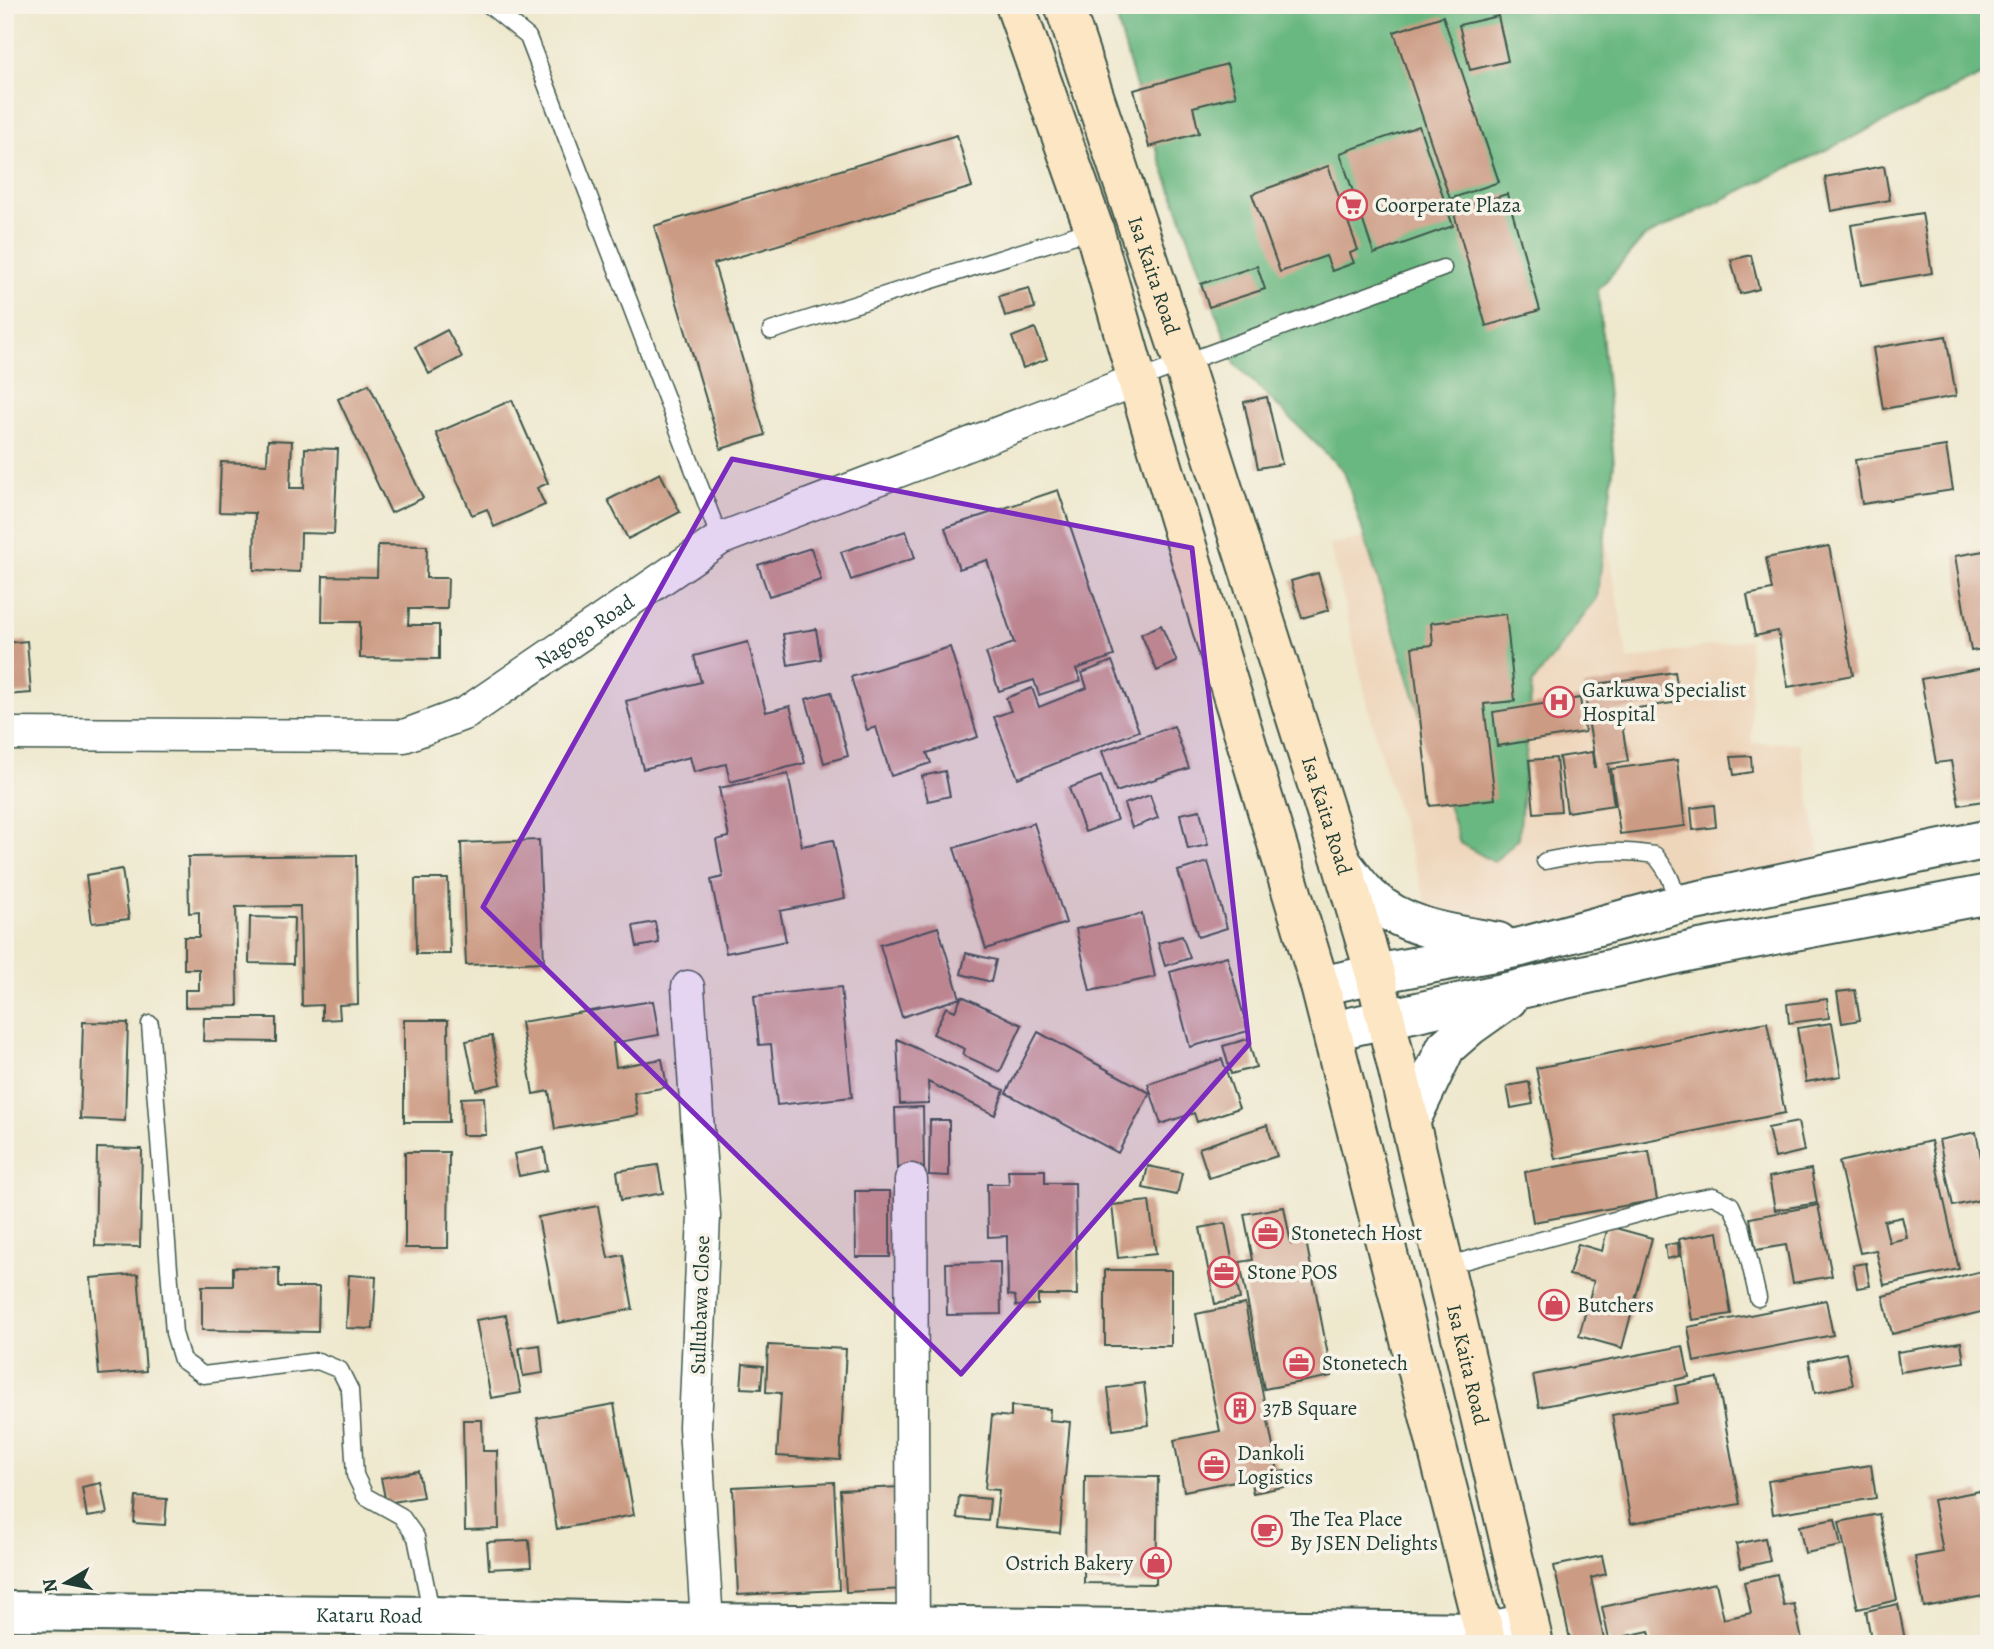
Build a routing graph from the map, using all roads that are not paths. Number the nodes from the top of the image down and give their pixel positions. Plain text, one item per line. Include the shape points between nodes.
1 (489, 5) edge
2 (1016, 5) edge
3 (1064, 5) edge
4 (1094, 229) junction
5 (1443, 268) dead end
6 (771, 331) dead end
7 (1183, 363) junction
8 (1137, 380) junction
9 (720, 539) junction
10 (5, 734) edge
11 (1989, 839) edge
12 (1545, 861) dead end
13 (1342, 863) junction
14 (1989, 894) edge
15 (1675, 905) junction
16 (1521, 947) junction
17 (1375, 974) junction
18 (1320, 986) junction
19 (688, 987) dead end
20 (1519, 991) junction
21 (1387, 1017) junction
22 (150, 1024) dead end
23 (1332, 1031) junction
24 (1410, 1122) junction
25 (911, 1180) dead end
26 (1445, 1266) junction
27 (1758, 1297) dead end
28 (5, 1611) edge
29 (432, 1616) junction
30 (707, 1623) junction
31 (1531, 1633) edge
32 (913, 1635) edge
33 (1485, 1638) edge

1 - 9 lane via 528,37
2 - 4 main road, Isa Kaita Road
3 - 7 main road, Isa Kaita Road
4 - 6 lane
4 - 8 main road, Isa Kaita Road
5 - 7 lane
7 - 8 lane
7 - 13 main road, Isa Kaita Road
8 - 9 street, Nagogo Road
8 - 18 main road, Isa Kaita Road
9 - 10 street, Nagogo Road via 466,713 404,736
11 - 15 street
12 - 15 lane via 1595,851 1655,855 1674,885
13 - 16 street via 1370,898 1399,918 1436,931
13 - 17 main road, Isa Kaita Road
14 - 20 street via 1695,950
15 - 16 street
16 - 17 street
17 - 18 street
17 - 21 main road, Isa Kaita Road
18 - 23 main road, Isa Kaita Road
19 - 30 street, Sullubawa Close via 704,1216 695,1427
20 - 21 street
20 - 24 street via 1446,1047
21 - 23 street
21 - 24 main road, Isa Kaita Road
22 - 29 lane via 174,1333 182,1360 203,1375 318,1361 340,1370 350,1390 355,1475 365,1496 401,1516 416,1536
23 - 33 main road, Isa Kaita Road
24 - 26 main road, Isa Kaita Road
25 - 32 street
26 - 27 lane via 1713,1196 1731,1205 1742,1229
26 - 31 main road, Isa Kaita Road
28 - 29 street, Kataru Road
29 - 30 street, Kataru Road
30 - 32 street, Kataru Road
31 - 33 street, Kataru Road
32 - 33 street, Kataru Road

